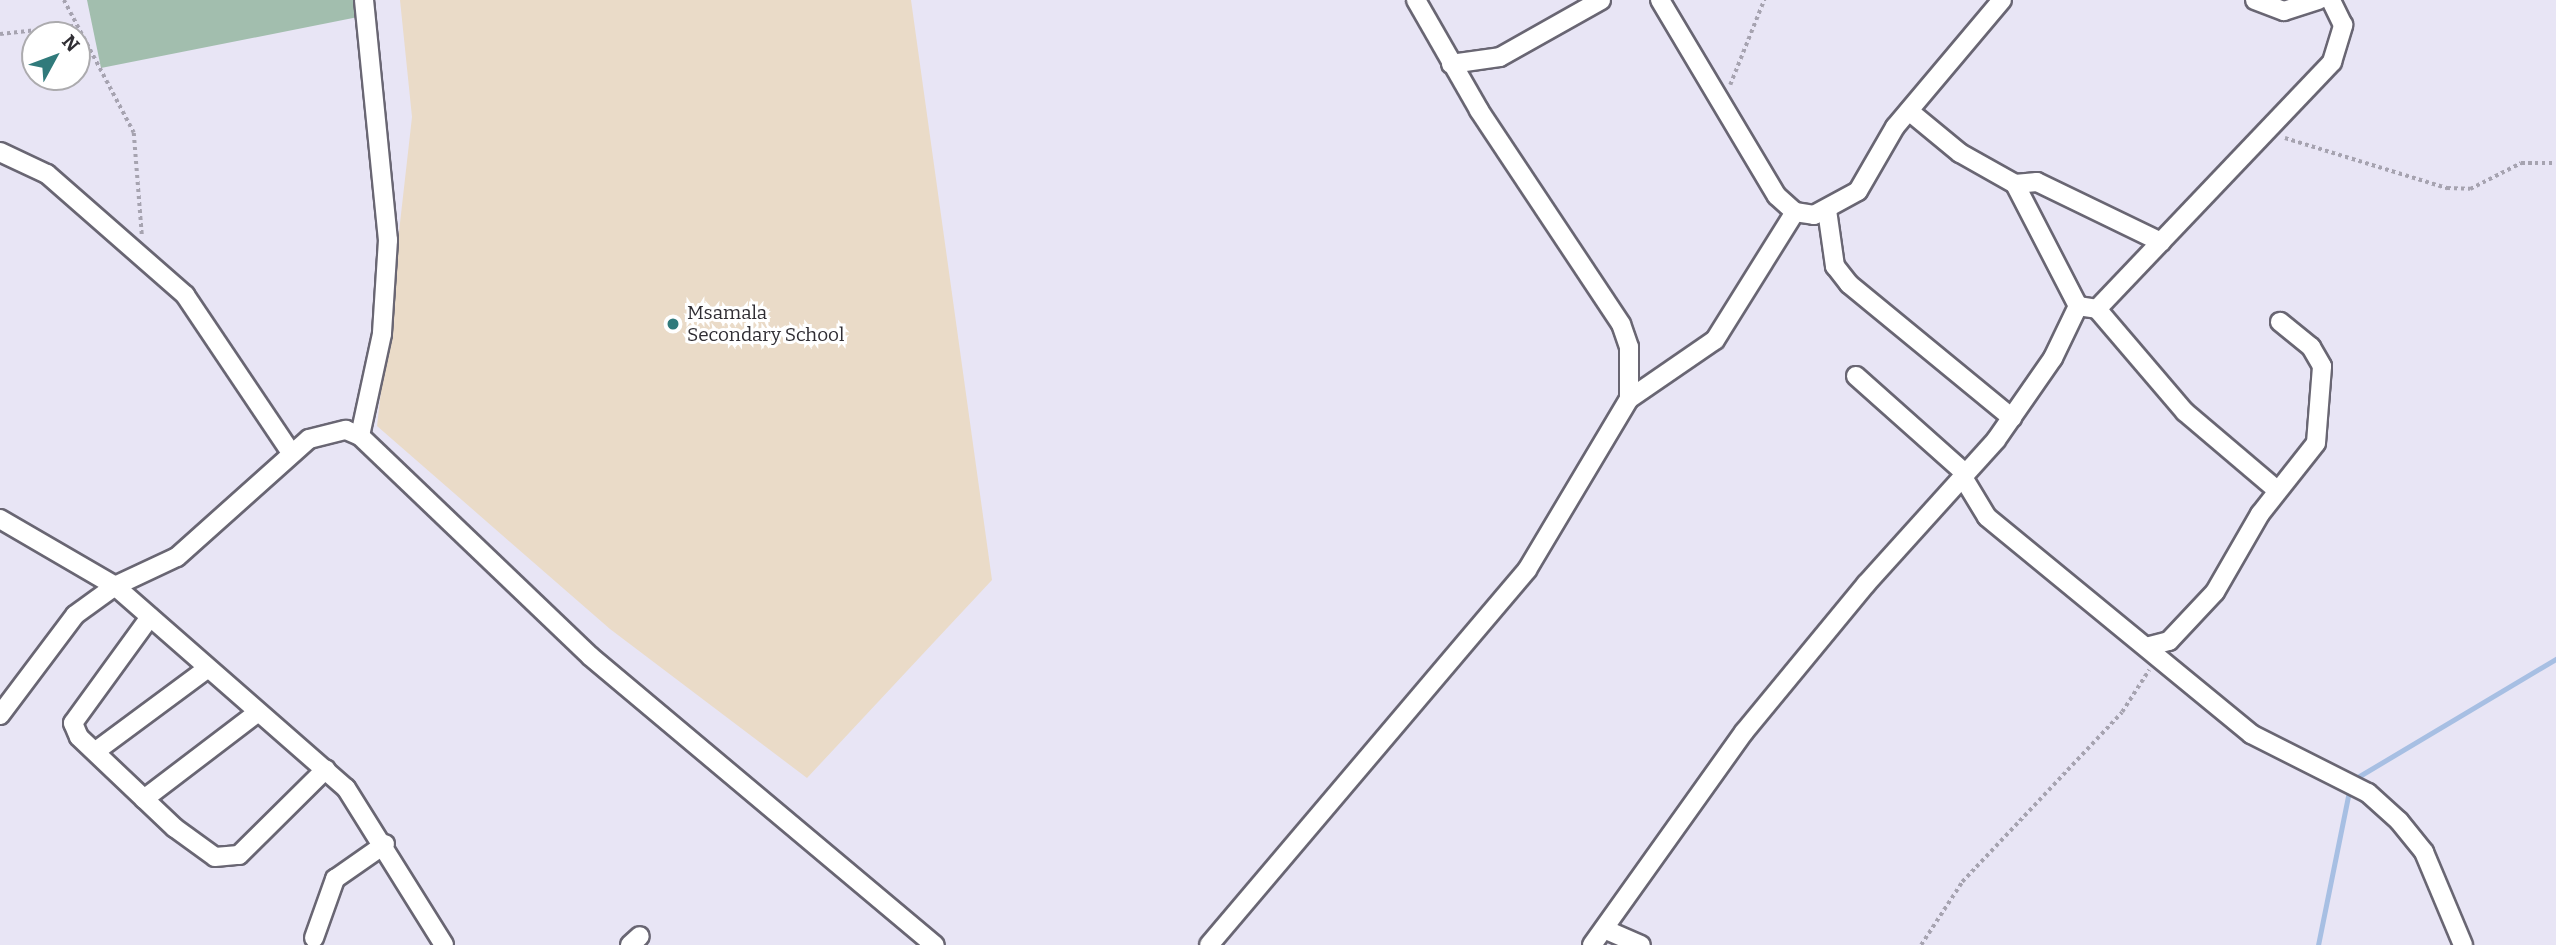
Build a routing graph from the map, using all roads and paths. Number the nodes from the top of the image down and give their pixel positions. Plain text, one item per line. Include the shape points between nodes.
1 (64, 0) edge
2 (364, 0) edge
3 (1416, 0) edge
4 (1601, 0) edge
5 (1660, 0) edge
6 (1764, 0) edge
7 (2002, 0) edge
8 (2255, 0) edge
9 (2318, 0) edge
10 (2331, 0) edge
11 (73, 21) edge
12 (21, 32) edge
13 (0, 34) edge
14 (91, 55) edge
15 (1451, 64) junction
16 (1723, 107) junction
17 (1909, 111) junction
18 (2266, 133) junction
19 (0, 152) edge
20 (2556, 163) edge
21 (2015, 184) junction
22 (1828, 210) junction
23 (1795, 212) junction
24 (2161, 242) junction
25 (151, 265) junction
26 (2078, 306) junction
27 (2097, 309) junction
28 (2280, 322) dead end
29 (1856, 376) dead end
30 (1629, 399) junction
31 (2012, 418) junction
32 (360, 436) junction
33 (290, 451) junction
34 (1965, 476) junction
35 (2277, 490) junction
36 (0, 519) edge
37 (115, 586) junction
38 (150, 617) junction
39 (2154, 649) junction
40 (208, 668) junction
41 (258, 712) junction
42 (0, 715) edge
43 (96, 751) junction
44 (326, 769) junction
45 (144, 799) junction
46 (385, 844) junction
47 (1604, 929) junction
48 (314, 938) dead end
49 (1217, 943) edge
50 (444, 945) edge
51 (935, 945) edge
52 (1592, 945) edge
53 (1642, 945) edge
54 (1921, 945) edge
55 (2463, 945) edge

1 - 11 path
2 - 32 street via 387,205 388,280
3 - 15 street
4 - 15 street via 1500,57
5 - 16 street
6 - 16 path
7 - 17 street
8 - 9 street via 2284,11
10 - 18 street via 2343,25 2343,43
12 - 13 path
14 - 25 path via 134,133 141,161 139,213
15 - 30 street via 1621,324 1629,347
16 - 23 street via 1777,196
17 - 21 street via 1960,153
17 - 22 street via 1858,191
18 - 20 path via 2446,188 2477,186 2521,163
18 - 24 street
19 - 25 street via 47,174
21 - 24 street via 2037,182
21 - 26 street
22 - 23 street
22 - 31 street via 1835,266 1849,284
23 - 30 street via 1715,340
24 - 27 street
25 - 33 street via 185,295
26 - 27 street
26 - 31 street
27 - 35 street via 2185,412
28 - 35 street via 2311,347 2322,366 2321,419 2309,455
29 - 34 street
30 - 49 street via 1527,570
31 - 34 street
32 - 33 street via 328,432
32 - 51 street via 590,656
33 - 37 street via 177,557
34 - 39 street via 1987,517
34 - 47 street via 1866,584 1744,732
35 - 39 street via 2215,592 2169,641
36 - 37 street via 45,551
37 - 38 street
37 - 42 street via 75,615
38 - 40 street
38 - 43 street via 73,723
39 - 54 path via 2122,712 1962,882
39 - 55 street via 2251,734 2368,793 2424,852
40 - 41 street
40 - 43 street
41 - 44 street
41 - 45 street
43 - 45 street
44 - 45 street via 255,843 224,858 199,847
44 - 46 street via 365,809
46 - 48 street via 335,879
46 - 50 street
47 - 52 street
47 - 53 street

